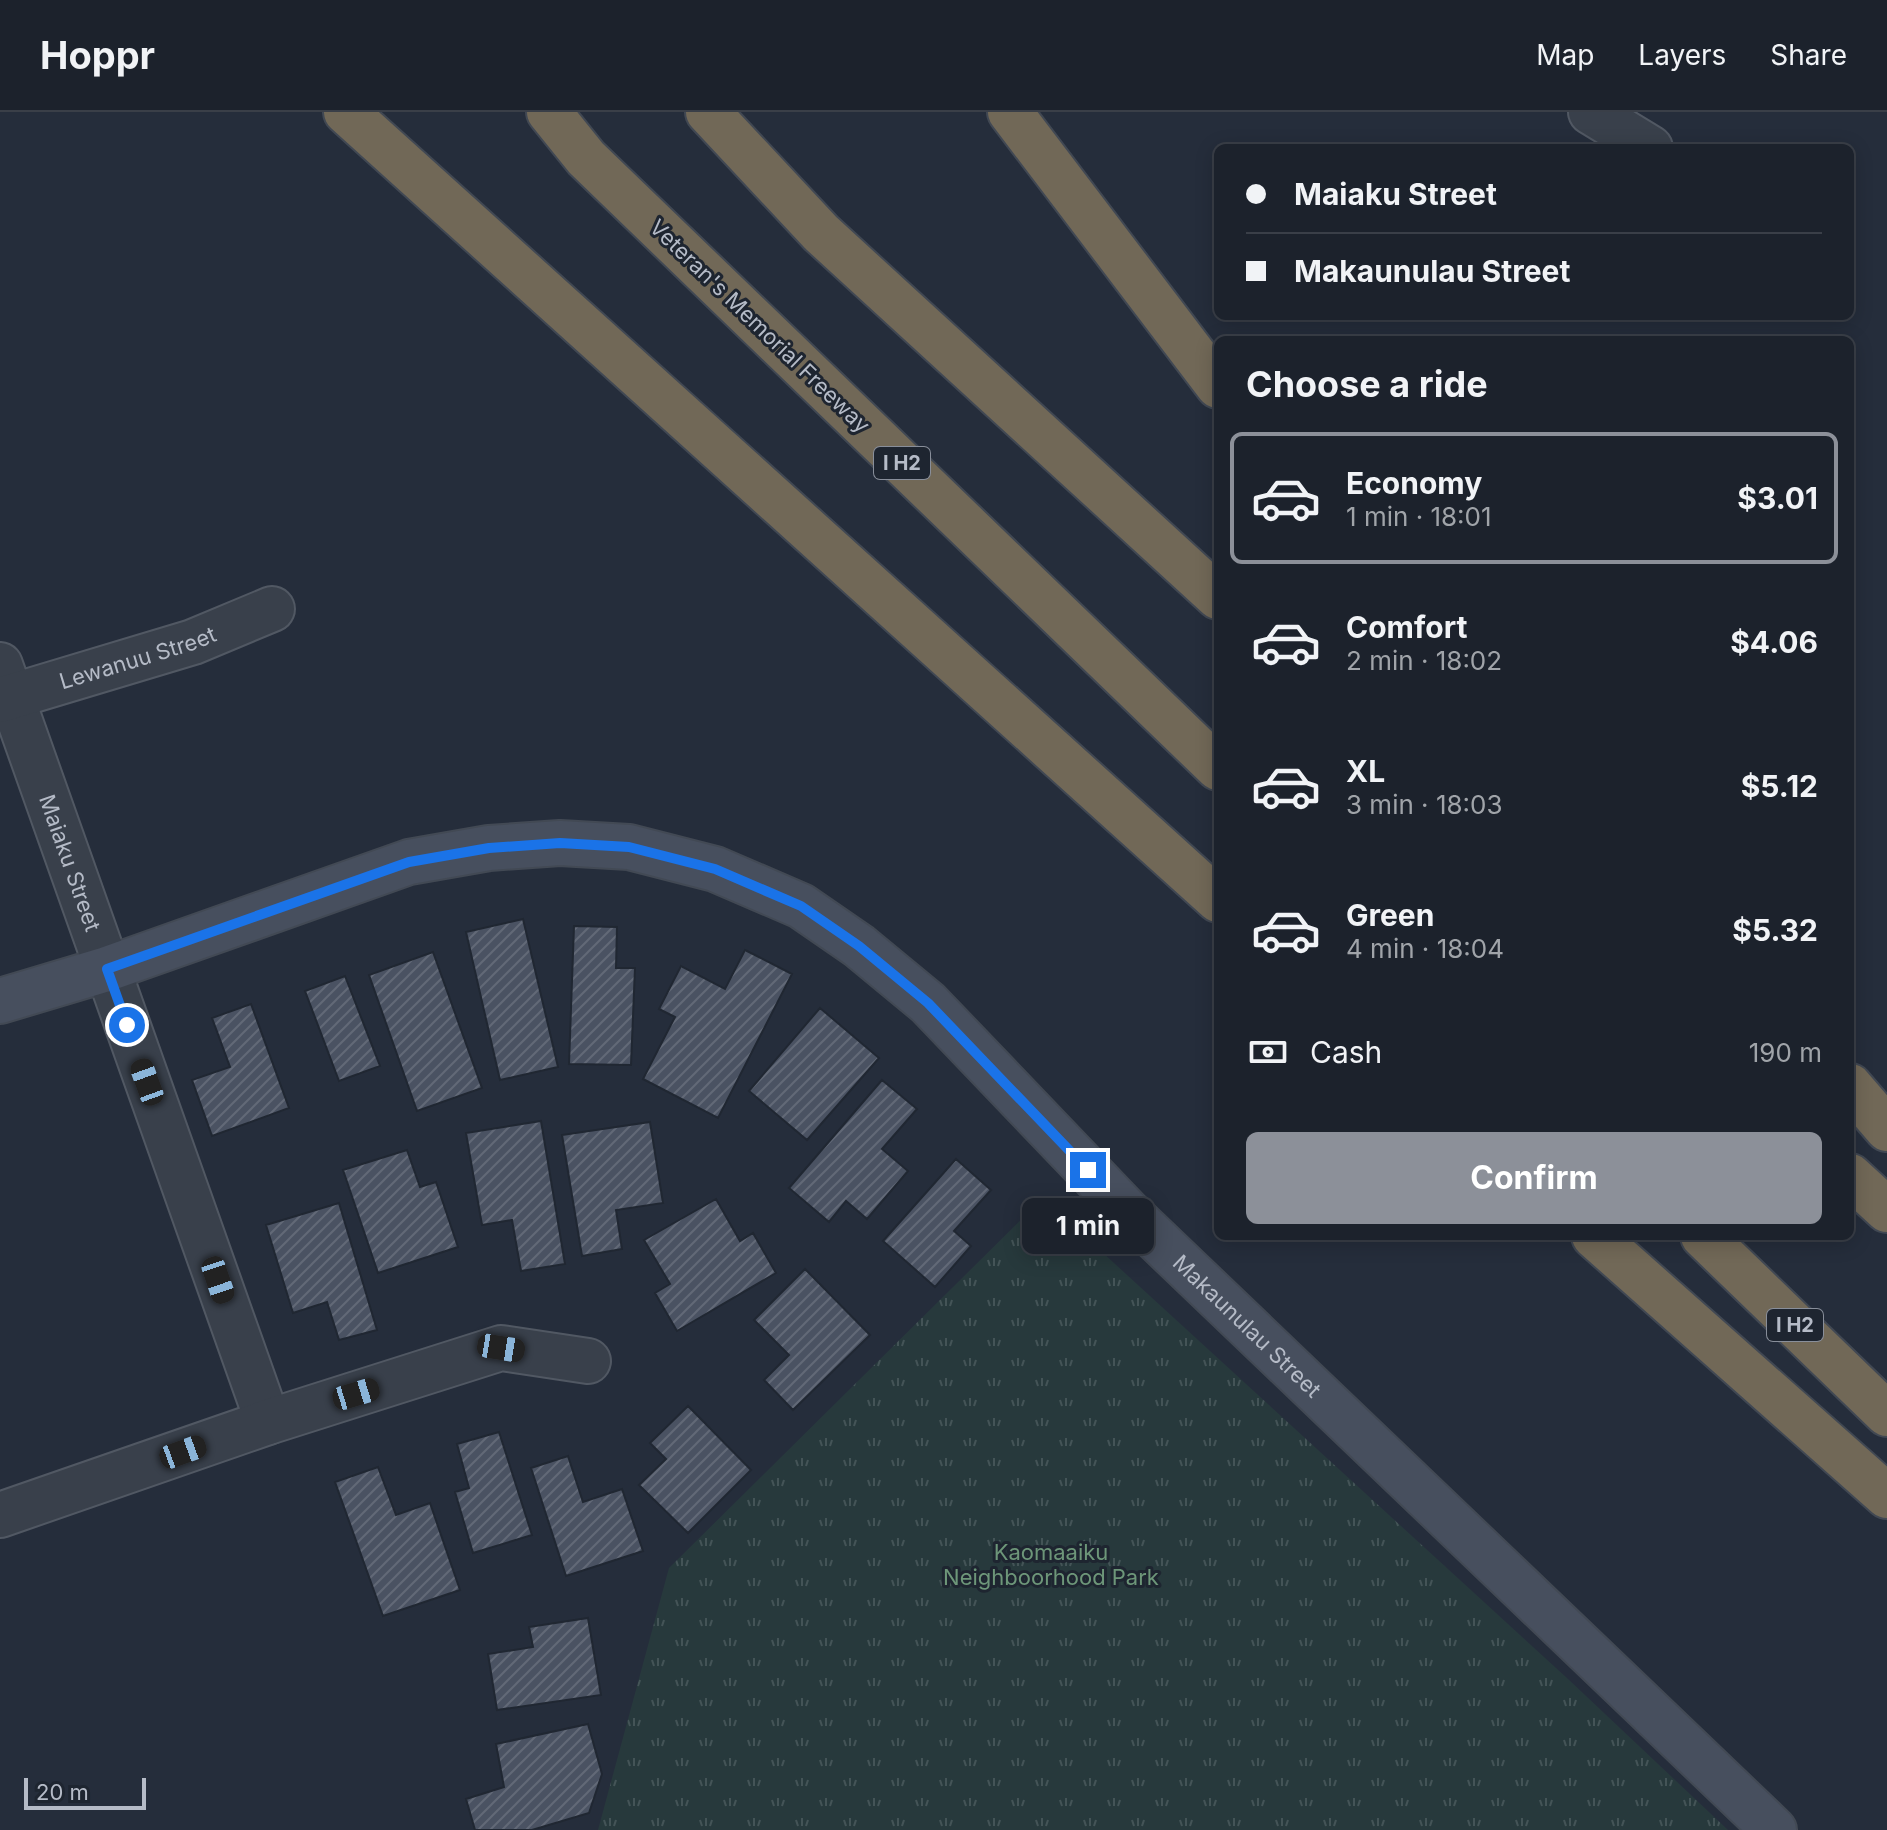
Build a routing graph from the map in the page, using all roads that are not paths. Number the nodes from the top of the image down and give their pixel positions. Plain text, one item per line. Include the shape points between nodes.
1 (346, 112) edge
2 (546, 112) edge
3 (708, 112) edge
4 (1010, 112) edge
5 (1591, 112) edge
6 (1643, 144) edge
7 (1214, 381) edge
8 (1214, 593) edge
9 (272, 609) dead end
10 (4, 687) edge
11 (1214, 764) edge
12 (1214, 896) edge
13 (107, 969) junction
14 (0, 1001) edge
15 (1854, 1091) edge
16 (1887, 1129) edge
17 (1854, 1180) edge
18 (1887, 1210) edge
19 (1599, 1240) edge
20 (1707, 1240) edge
21 (588, 1361) dead end
22 (1887, 1414) edge
23 (268, 1422) junction
24 (1887, 1496) edge
25 (0, 1515) edge
26 (1774, 1830) edge

1 - 12 highway
2 - 11 highway, Veteran's Memorial Freeway / I H2 via 586,158
3 - 8 highway via 821,233
4 - 7 highway
5 - 6 street
9 - 10 street, Lewanuu Street via 193,642
10 - 13 street, Maiaku Street
13 - 14 street, Makaunulau Street
13 - 23 street, Maiaku Street
13 - 26 street, Makaunulau Street via 409,862 489,848 560,843 629,847 715,869 801,906 928,1003 1140,1223
15 - 16 highway
17 - 18 highway
19 - 24 highway
20 - 22 highway, I H2
21 - 23 street via 501,1348
23 - 25 street

